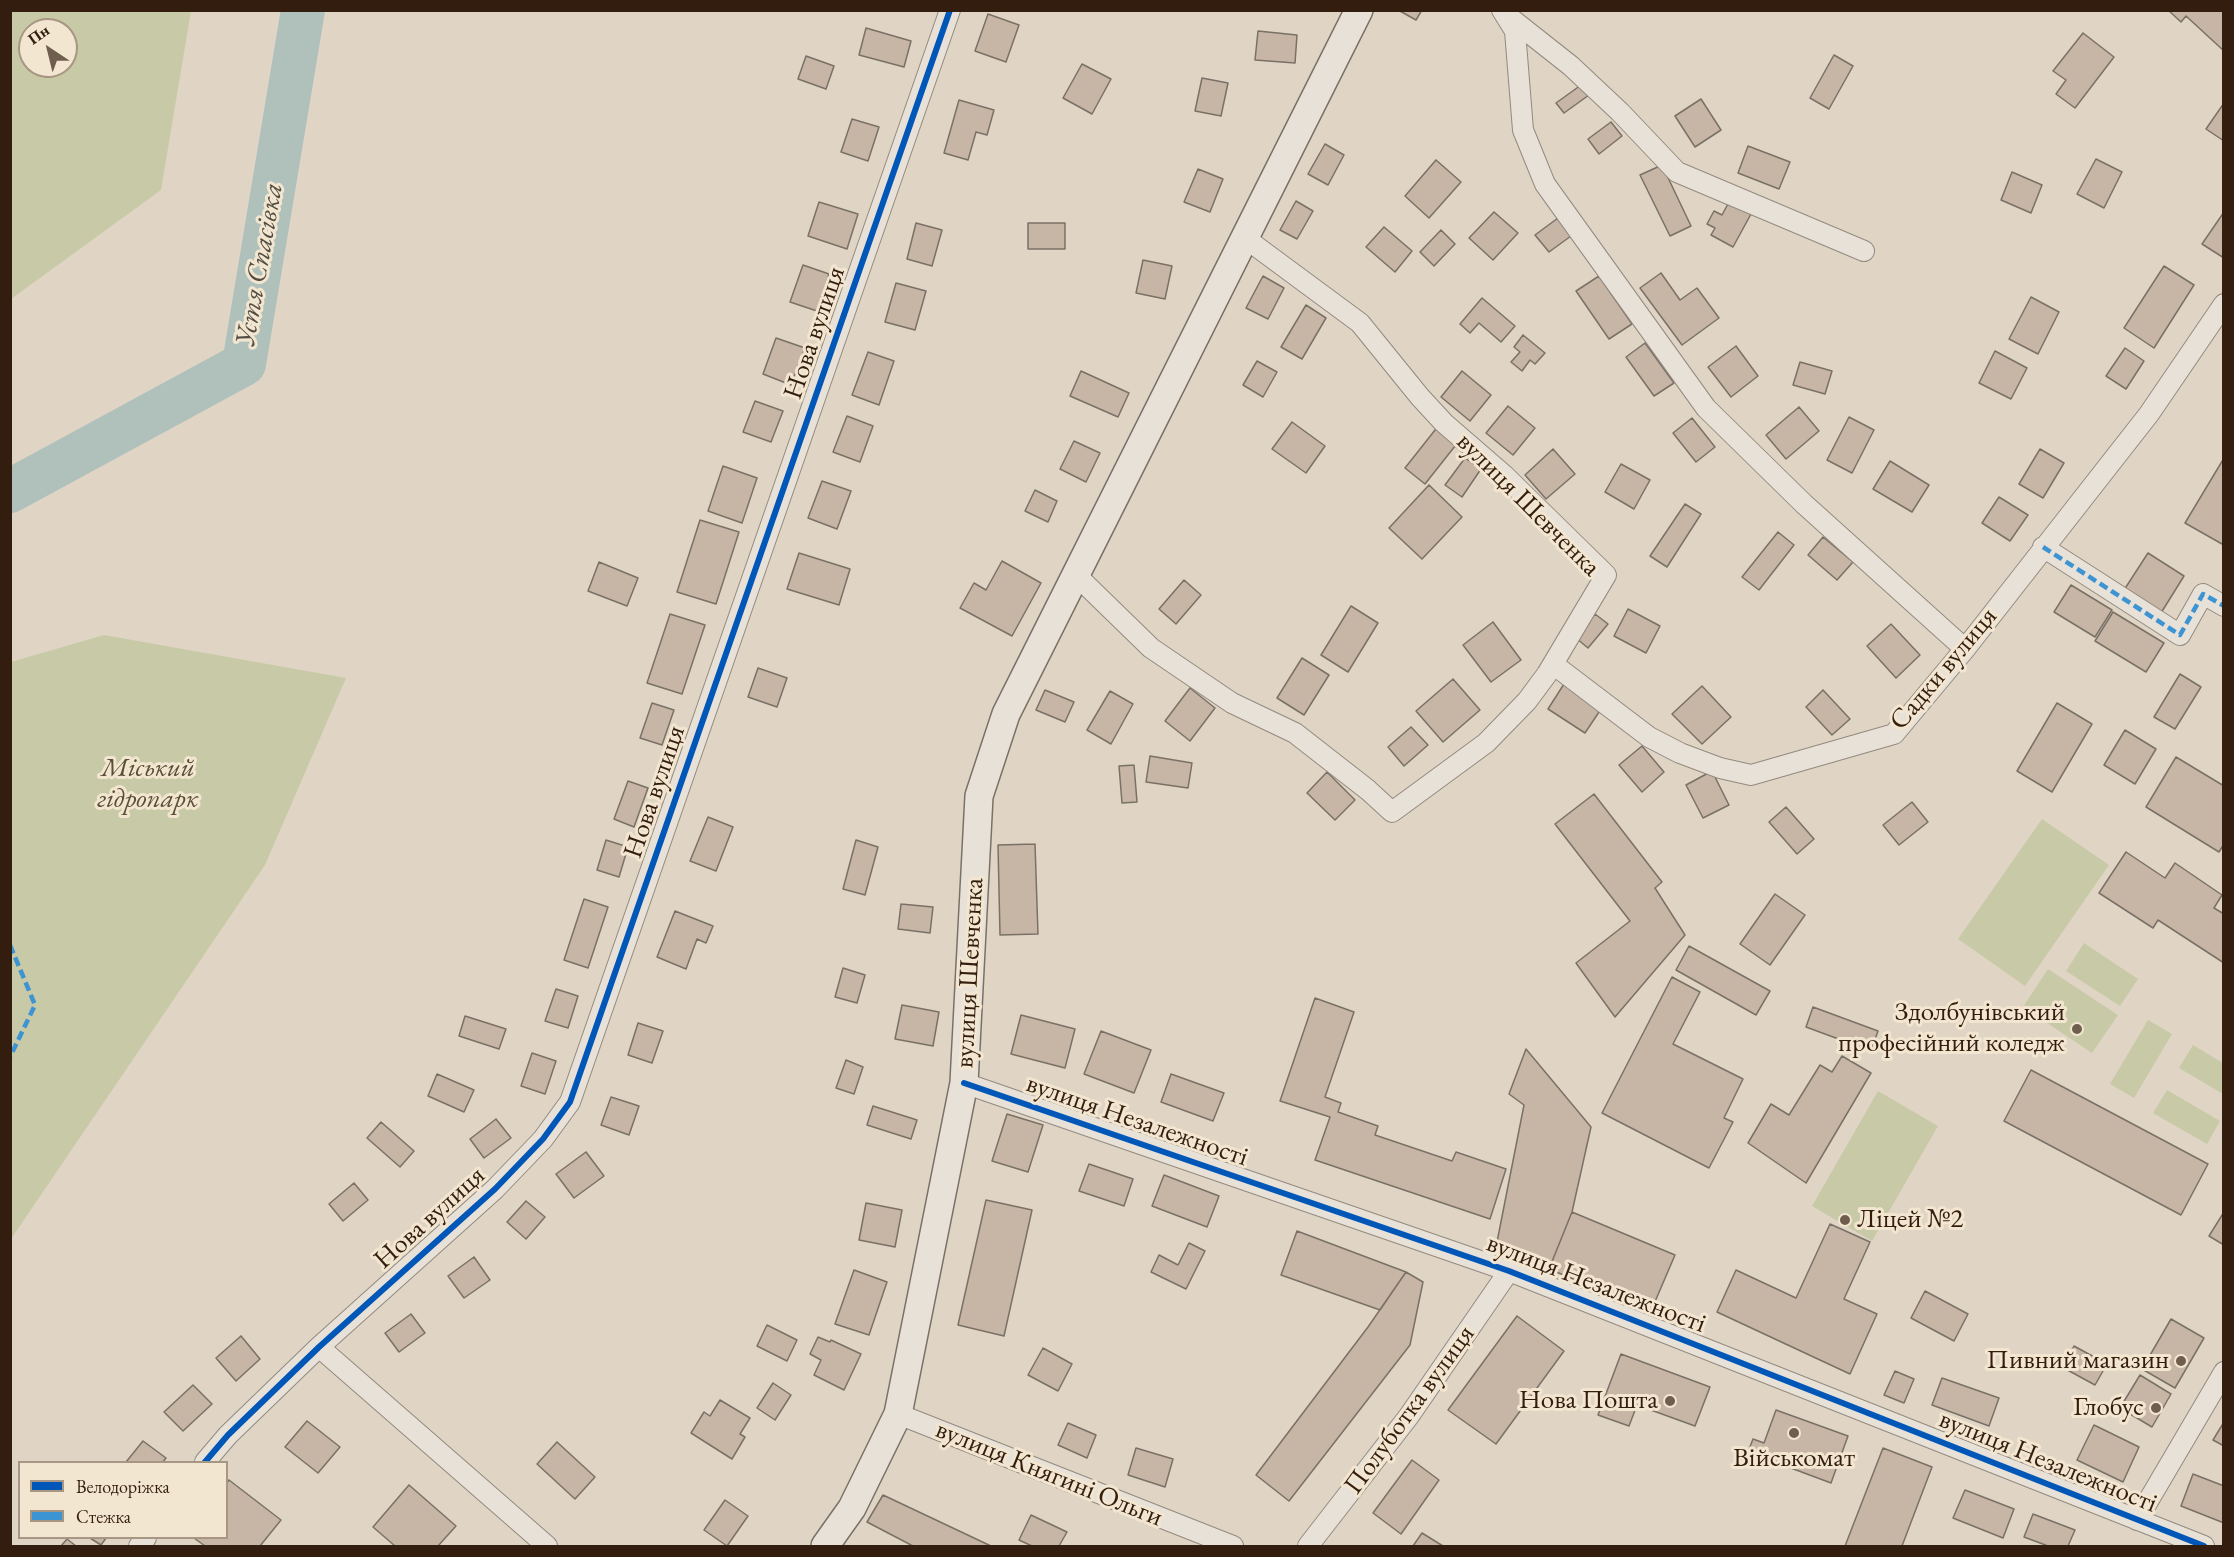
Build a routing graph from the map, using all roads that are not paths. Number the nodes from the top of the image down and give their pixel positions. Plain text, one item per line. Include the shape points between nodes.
1 (950, 10) edge
2 (1359, 10) edge
3 (1502, 11) edge
4 (1245, 238) junction
5 (1864, 251) dead end
6 (2223, 304) edge
7 (2043, 548) junction
8 (1076, 575) junction
9 (2223, 606) edge
10 (1965, 649) junction
11 (1553, 664) junction
12 (964, 1083) junction
13 (1509, 1271) junction
14 (319, 1347) junction
15 (2223, 1372) edge
16 (898, 1414) junction
17 (206, 1461) edge
18 (2137, 1520) junction
19 (547, 1546) edge
20 (825, 1546) edge
21 (1233, 1546) edge
22 (1308, 1546) edge
23 (2204, 1546) edge

1 - 14 street, Нова вулиця via 570,1102 543,1139 495,1189
2 - 4 main road, вулиця Шевченка
3 - 5 street via 1571,66 1677,172
3 - 10 street via 1515,31 1523,130 1545,184 1706,408 1804,504
4 - 8 main road, вулиця Шевченка
4 - 11 street, вулиця Шевченка via 1360,323 1444,423 1504,475 1606,575
6 - 7 street, Садки вулиця via 2149,414
7 - 9 street via 2180,635 2203,594
7 - 10 street, Садки вулиця
8 - 11 street, вулиця Шевченка via 1151,648 1232,704 1294,733 1392,812 1486,743 1527,701
8 - 12 main road, вулиця Шевченка via 1006,714 979,796
10 - 11 street, Садки вулиця via 1894,734 1751,775 1720,768 1649,737
12 - 13 street, вулиця Незалежності
12 - 16 main road, вулиця Шевченка
13 - 18 street, вулиця Незалежності
13 - 22 street, Полуботка вулиця via 1409,1416
14 - 17 street, Нова вулиця
14 - 19 street
15 - 18 street
16 - 20 main road, вулиця Шевченка via 852,1508
16 - 21 street, вулиця Княгині Ольги
18 - 23 street, вулиця Незалежності

